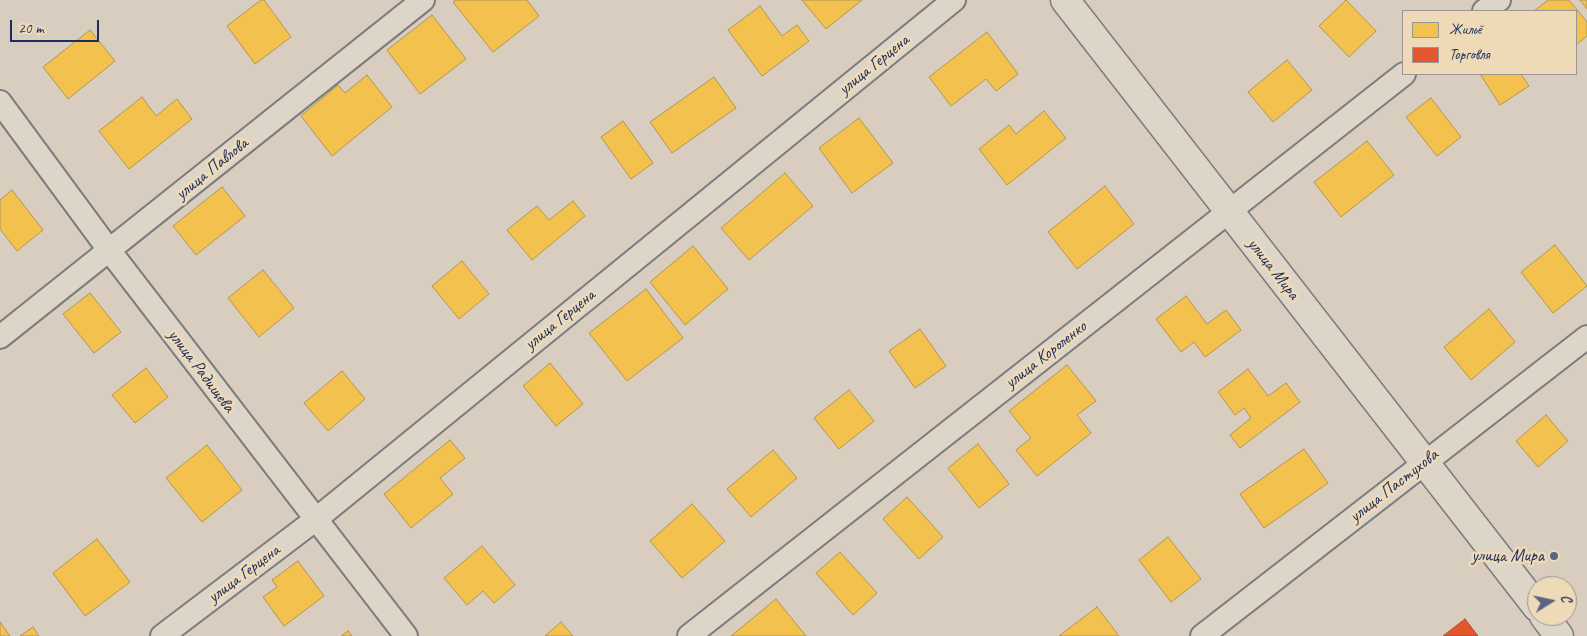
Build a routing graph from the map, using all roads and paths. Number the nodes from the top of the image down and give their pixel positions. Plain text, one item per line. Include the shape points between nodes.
1 (423, 0) edge
2 (954, 0) edge
3 (1065, 0) edge
4 (1498, 0) edge
5 (1485, 10) edge
6 (1403, 75) edge
7 (0, 102) edge
8 (1228, 212) junction
9 (109, 250) junction
10 (0, 337) edge
11 (1587, 337) edge
12 (1425, 462) junction
13 (315, 520) junction
14 (1527, 595) edge
15 (162, 636) edge
16 (406, 636) edge
17 (689, 636) edge
18 (1202, 636) edge

1 - 9 street, улица Павлова
2 - 13 street, улица Герцена
3 - 8 main road, улица Мира
4 - 5 street
6 - 8 street, улица Короленко
7 - 9 street, улица Радищева
8 - 12 main road, улица Мира
8 - 17 street, улица Короленко
9 - 10 street, улица Павлова
9 - 13 street, улица Радищева
11 - 12 street, улица Пастухова
12 - 14 main road, улица Мира
12 - 18 street, улица Пастухова
13 - 15 street, улица Герцена
13 - 16 street, улица Радищева

